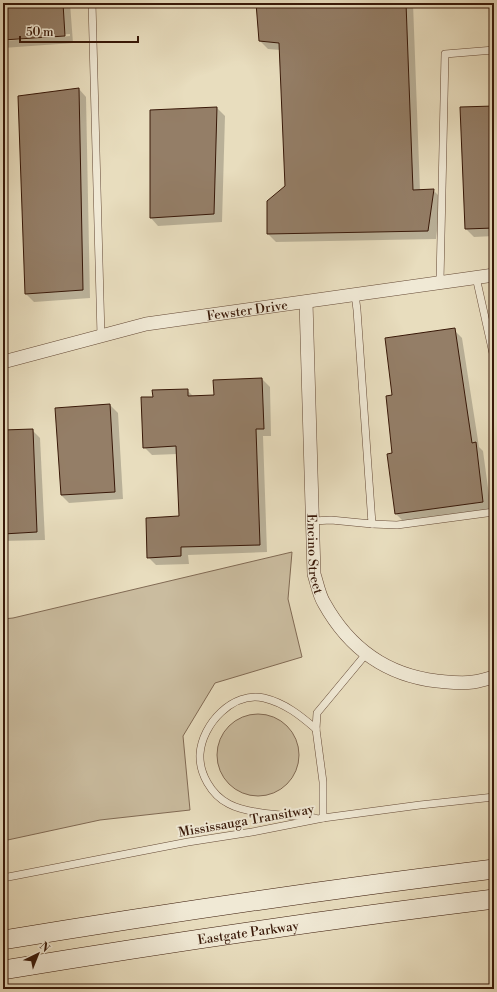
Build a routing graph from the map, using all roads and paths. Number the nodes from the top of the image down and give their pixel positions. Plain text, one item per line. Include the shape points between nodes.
1 (92, 3) edge
2 (494, 50) edge
3 (494, 275) edge
4 (476, 277) junction
5 (440, 281) junction
6 (355, 294) junction
7 (306, 302) junction
8 (101, 336) junction
9 (492, 337) edge
10 (494, 358) edge
11 (3, 362) edge
12 (494, 512) edge
13 (313, 522) junction
14 (372, 524) junction
15 (366, 654) junction
16 (494, 677) edge
17 (316, 729) junction
18 (494, 797) edge
19 (323, 818) junction
20 (494, 869) edge
21 (3, 878) edge
22 (494, 899) edge
23 (3, 940) edge
24 (3, 970) edge

1 - 8 lane
2 - 5 lane via 445,54
3 - 4 street, Fewster Drive
4 - 5 street, Fewster Drive
4 - 9 lane
5 - 6 street, Fewster Drive
6 - 7 street, Fewster Drive
6 - 14 lane
7 - 8 street, Fewster Drive via 146,324
7 - 13 street, Encino Street
8 - 11 street, Fewster Drive
9 - 10 lane
12 - 14 lane via 397,525
13 - 14 lane via 331,520
13 - 15 street, Encino Street via 314,574 323,602 345,634
15 - 16 street, Encino Street via 387,668 417,679 473,682
15 - 17 lane via 317,713
17 - 19 lane
17 - 19 lane via 298,713 275,701 263,698 240,700 216,718 206,735 200,754 201,768 206,782 216,795 228,804 245,811
18 - 19 lane, Mississauga Transitway
19 - 21 lane, Mississauga Transitway
20 - 23 main road via 340,888
22 - 24 main road, Eastgate Parkway via 192,940

